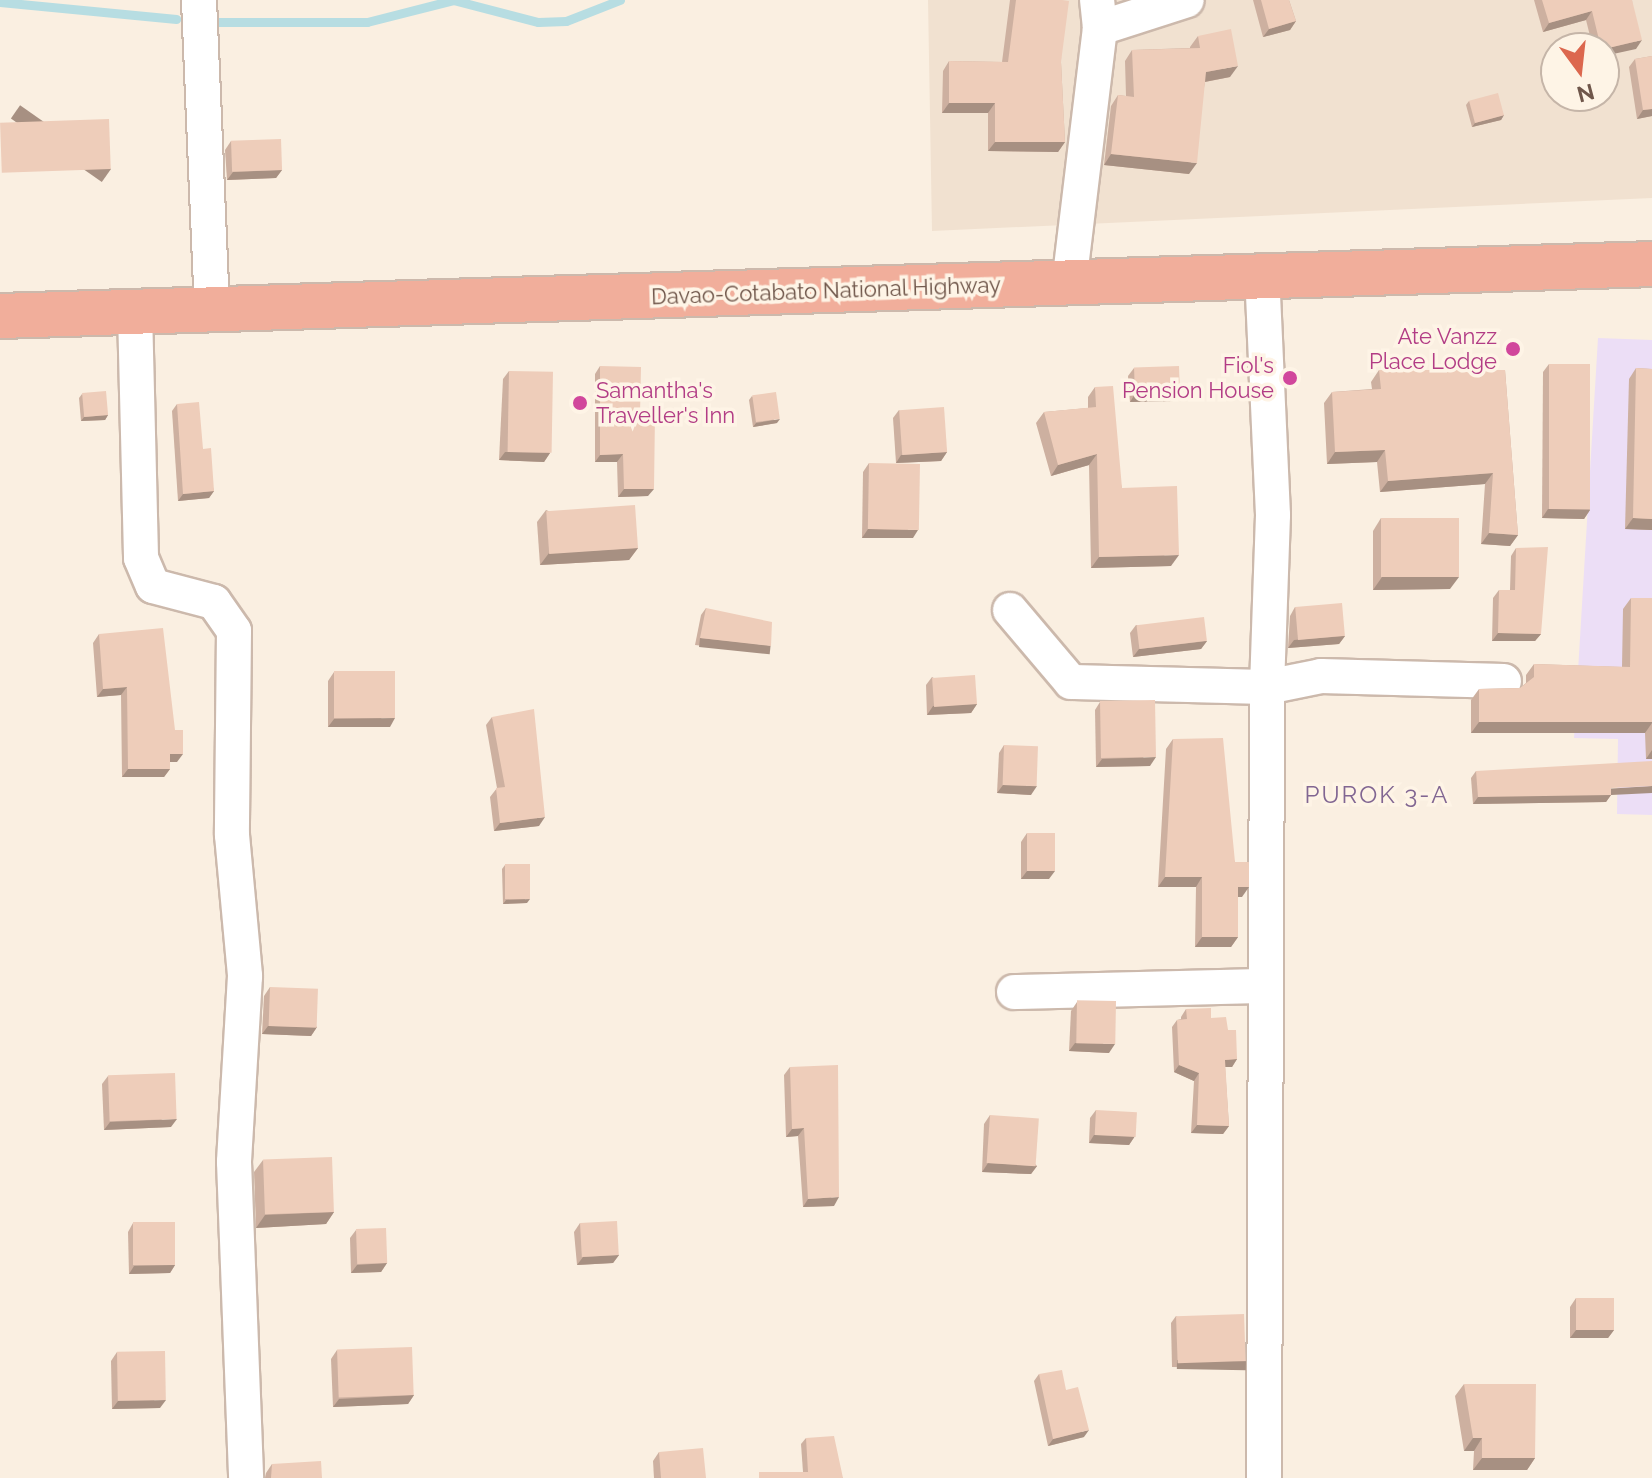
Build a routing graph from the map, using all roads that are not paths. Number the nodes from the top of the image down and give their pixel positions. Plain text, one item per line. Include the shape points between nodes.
1 (199, 0) edge
2 (1187, 0) edge
3 (1098, 14) edge
4 (1652, 264) edge
5 (1262, 277) junction
6 (1069, 284) junction
7 (212, 308) junction
8 (135, 311) junction
9 (0, 316) edge
10 (1010, 610) dead end
11 (1504, 681) dead end
12 (1267, 687) junction
13 (1264, 986) junction
14 (1014, 992) dead end
15 (246, 1478) edge
16 (1264, 1478) edge

1 - 7 street
2 - 3 street
3 - 6 street
4 - 5 highway, Davao-Cotabato National Highway
5 - 6 highway, Davao-Cotabato National Highway
5 - 12 street via 1273,515
6 - 7 highway, Davao-Cotabato National Highway
7 - 8 highway, Davao-Cotabato National Highway
8 - 9 highway, Davao-Cotabato National Highway
8 - 15 street via 141,558 153,586 214,602 234,631 232,835 245,976 234,1162
10 - 12 street via 1071,682
11 - 12 street via 1321,676
12 - 13 street
13 - 14 street
13 - 16 street

